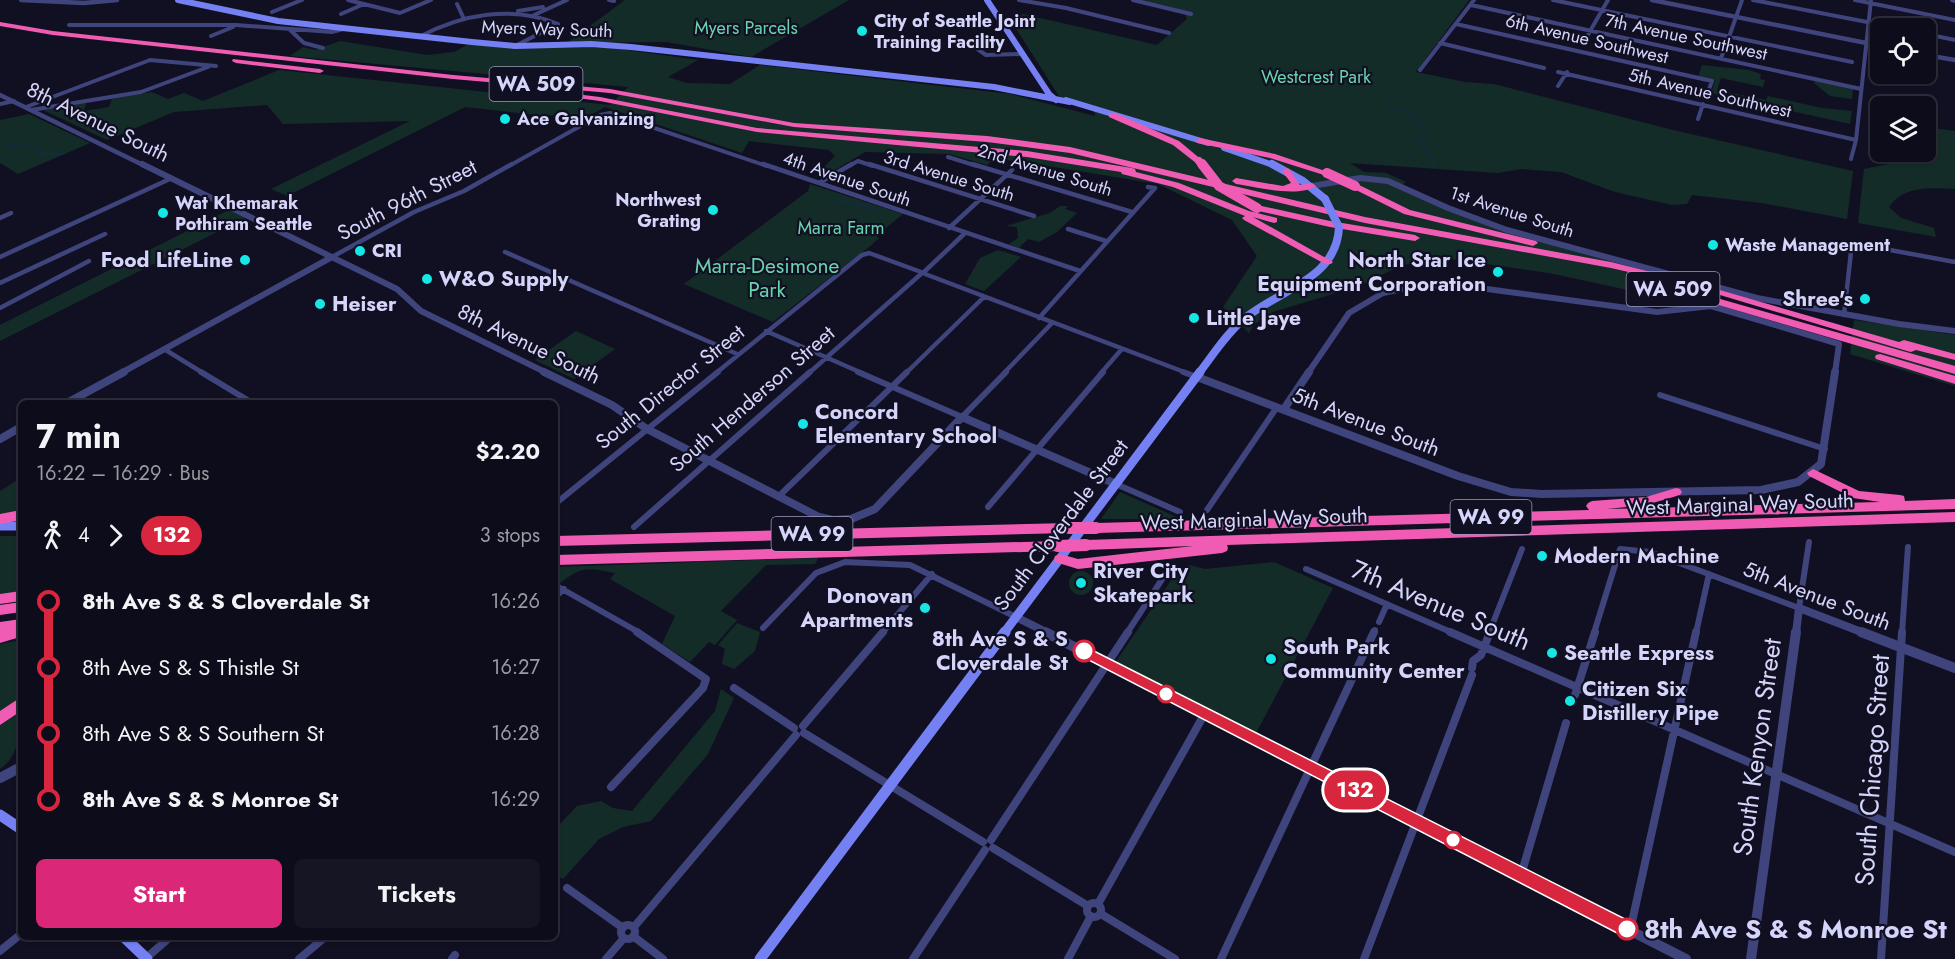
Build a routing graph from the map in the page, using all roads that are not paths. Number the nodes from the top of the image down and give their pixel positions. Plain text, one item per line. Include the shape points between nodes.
1 (21, 0) edge
2 (117, 0) edge
3 (178, 0) edge
4 (209, 0) edge
5 (302, 0) edge
6 (348, 0) edge
7 (431, 0) edge
8 (559, 0) edge
9 (567, 0) edge
10 (987, 0) edge
11 (1019, 0) edge
12 (1133, 0) edge
13 (1474, 0) edge
14 (1553, 0) edge
15 (1608, 0) edge
16 (1652, 0) edge
17 (1742, 0) edge
18 (1753, 0) edge
19 (1855, 0) edge
20 (1871, 2) edge
21 (364, 4) junction
22 (457, 4) dead end
23 (1471, 4) junction
24 (198, 5) junction
25 (543, 7) junction
26 (1602, 10) junction
27 (514, 11) junction
28 (272, 12) dead end
29 (341, 14) dead end
30 (1191, 14) dead end
31 (530, 16) junction
32 (1735, 17) junction
33 (464, 19) junction
34 (1955, 20) edge
35 (1869, 22) junction
36 (0, 24) edge
37 (1456, 24) junction
38 (69, 25) dead end
39 (236, 25) junction
40 (289, 29) junction
41 (343, 29) junction
42 (1591, 30) junction
43 (0, 32) edge
44 (1168, 33) dead end
45 (211, 36) dead end
46 (1936, 36) edge
47 (419, 37) junction
48 (1729, 37) junction
49 (1586, 38) dead end
50 (966, 40) dead end
51 (1955, 40) edge
52 (1440, 43) junction
53 (1867, 43) junction
54 (1870, 44) edge
55 (515, 46) junction
56 (1018, 46) junction
57 (323, 48) dead end
58 (1725, 48) dead end
59 (1022, 54) junction
60 (1936, 57) edge
61 (1721, 58) junction
62 (1955, 60) edge
63 (1028, 61) junction
64 (1852, 62) dead end
65 (1544, 68) dead end
66 (1420, 70) dead end
67 (1558, 72) dead end
68 (1566, 72) junction
69 (1042, 80) junction
70 (1558, 86) dead end
71 (1861, 89) junction
72 (1027, 91) junction
73 (1708, 92) dead end
74 (1048, 94) junction
75 (0, 95) edge
76 (14, 101) junction
77 (1066, 102) junction
78 (0, 104) edge
79 (1703, 104) junction
80 (29, 109) junction
81 (606, 113) joint
82 (1112, 115) junction
83 (1698, 119) dead end
84 (1856, 140) junction
85 (1200, 141) junction
86 (1070, 150) junction
87 (948, 157) dead end
88 (1851, 159) dead end
89 (1104, 166) junction
90 (1012, 170) dead end
91 (1286, 171) junction
92 (1007, 174) junction
93 (172, 178) junction
94 (819, 183) junction
95 (1312, 186) junction
96 (1281, 189) junction
97 (1153, 190) dead end
98 (1212, 199) junction
99 (978, 200) junction
100 (1132, 212) junction
101 (11, 213) dead end
102 (1034, 216) dead end
103 (0, 218) edge
104 (949, 228) junction
105 (1336, 228) junction
106 (1068, 229) dead end
107 (105, 234) dead end
108 (964, 234) junction
109 (1106, 241) junction
110 (1451, 244) junction
111 (505, 252) dead end
112 (865, 253) joint
113 (0, 257) edge
114 (332, 257) junction
115 (89, 261) dead end
116 (1328, 262) junction
117 (1955, 262) edge
118 (1080, 271) junction
119 (923, 273) junction
120 (0, 283) edge
121 (1687, 284) junction
122 (984, 297) junction
123 (1274, 299) junction
124 (0, 308) edge
125 (1844, 315) junction
126 (1039, 318) junction
127 (1052, 323) junction
128 (1851, 330) junction
129 (766, 331) junction
130 (1955, 331) edge
131 (1859, 343) junction
132 (1839, 344) junction
133 (164, 349) junction
134 (1121, 350) junction
135 (737, 354) junction
136 (826, 357) junction
137 (1955, 357) edge
138 (1955, 363) edge
139 (1955, 370) edge
140 (1197, 377) junction
141 (1955, 378) edge
142 (892, 386) junction
143 (1660, 395) dead end
144 (72, 400) edge
145 (247, 400) edge
146 (1281, 408) junction
147 (962, 417) junction
148 (18, 429) edge
149 (646, 429) junction
150 (0, 439) edge
151 (1825, 449) junction
152 (1036, 450) junction
153 (709, 462) junction
154 (1813, 473) junction
155 (1116, 484) junction
156 (1676, 492) junction
157 (778, 496) junction
158 (558, 502) edge
159 (1955, 502) edge
160 (988, 507) dead end
161 (1207, 510) dead end
162 (1180, 512) dead end
163 (18, 516) edge
164 (1955, 517) edge
165 (1438, 518) junction
166 (2, 524) edge
167 (18, 525) edge
168 (634, 527) dead end
169 (1313, 539) junction
170 (558, 542) edge
171 (1809, 542) dead end
172 (1908, 547) dead end
173 (1521, 549) dead end
174 (1059, 552) junction
175 (558, 560) edge
176 (1170, 567) dead end
177 (1306, 569) dead end
178 (932, 574) junction
179 (1709, 574) junction
180 (558, 586) edge
181 (564, 589) junction
182 (558, 594) edge
183 (18, 596) edge
184 (0, 599) edge
185 (1387, 604) junction
186 (18, 608) edge
187 (1799, 608) junction
188 (0, 610) edge
189 (1016, 617) junction
190 (0, 628) edge
191 (763, 628) dead end
192 (18, 630) edge
193 (18, 630) edge
194 (0, 636) edge
195 (1484, 646) junction
196 (1900, 647) junction
197 (1107, 663) junction
198 (1955, 668) edge
199 (1577, 686) junction
200 (734, 688) dead end
201 (1575, 695) dead end
202 (18, 705) edge
203 (1205, 713) junction
204 (0, 719) edge
205 (1566, 723) dead end
206 (1673, 728) junction
207 (799, 731) junction
208 (1310, 767) junction
209 (18, 768) edge
210 (1778, 774) junction
211 (0, 778) edge
212 (890, 786) junction
213 (611, 787) dead end
214 (0, 815) edge
215 (1417, 822) junction
216 (1889, 822) junction
217 (18, 827) edge
218 (988, 845) junction
219 (1955, 852) edge
220 (1521, 875) junction
221 (567, 888) dead end
222 (1098, 904) junction
223 (1088, 906) junction
224 (1101, 914) junction
225 (1091, 916) junction
226 (1630, 931) junction
227 (628, 932) junction
228 (18, 936) edge
229 (127, 940) edge
230 (167, 940) edge
231 (322, 940) edge
232 (0, 951) edge
233 (146, 959) edge
234 (299, 959) edge
235 (606, 959) edge
236 (663, 959) edge
237 (760, 959) edge
238 (913, 959) edge
239 (1068, 959) edge
240 (1175, 959) edge
241 (1221, 959) edge
242 (1364, 959) edge
243 (1686, 959) edge
244 (1751, 959) edge
245 (1881, 959) edge

1 - 2 street
3 - 24 main road, Myers Way South
4 - 24 street
5 - 28 street
6 - 21 street
7 - 21 street via 402,12
8 - 25 street
9 - 31 street
10 - 56 main road
11 - 44 street
12 - 30 street
13 - 23 street
14 - 26 street
15 - 26 street
16 - 32 street
17 - 32 street
18 - 35 street
19 - 20 street
20 - 34 street
20 - 35 street
21 - 29 street
22 - 33 street
23 - 37 street
23 - 42 street, 7th Avenue Southwest
24 - 41 main road, Myers Way South
25 - 27 street
25 - 31 street
26 - 42 street
26 - 48 street
27 - 31 street
27 - 33 street
31 - 55 street via 558,24
32 - 48 street
32 - 53 street
33 - 47 street via 440,24
35 - 53 street
36 - 86 highway, WA 509 via 429,75 610,91 795,125 987,139
37 - 52 street
37 - 73 street, 6th Avenue Southwest via 1712,81
38 - 39 street
39 - 40 street
39 - 45 street
40 - 41 street
40 - 57 street via 304,43
41 - 47 main road, Myers Way South
42 - 49 street
42 - 61 street, 7th Avenue Southwest
43 - 89 highway, WA 509 via 283,67 580,96 757,130 1027,154
46 - 51 street
47 - 55 main road, Myers Way South
48 - 64 street
50 - 59 street via 986,55
52 - 65 street
52 - 66 street
53 - 54 street
53 - 71 street
55 - 72 main road, Myers Way South via 609,45
56 - 59 main road
56 - 63 main road via 1027,53
58 - 61 street
59 - 63 main road
60 - 62 street
61 - 71 street, 7th Avenue Southwest
63 - 69 main road
67 - 68 street, 5th Avenue Southwest
68 - 70 street
68 - 79 street, 5th Avenue Southwest
69 - 72 main road
69 - 74 main road
71 - 84 street
72 - 74 main road
72 - 77 main road, Myers Way South
74 - 77 main road
75 - 76 street, 8th Avenue South
76 - 78 street
76 - 80 street, 8th Avenue South
77 - 82 main road
79 - 83 street
79 - 84 street, 5th Avenue Southwest
80 - 80 street via 141,92 214,66 150,60
80 - 93 street, 8th Avenue South
81 - 94 street, 4th Avenue South
81 - 114 street, South 96th Street
82 - 85 main road
82 - 105 highway, bridge via 1176,143 1199,161 1219,186 1257,208
84 - 88 street
85 - 91 main road
85 - 121 highway, bridge via 1272,156 1327,173 1391,206 1423,217
86 - 96 highway
86 - 121 highway, WA 509 via 1374,222 1593,262
87 - 92 street, 2nd Avenue South
89 - 98 highway
89 - 110 highway, WA 509
90 - 92 street
91 - 95 main road
91 - 96 highway via 1296,184
92 - 99 street
92 - 100 street, 2nd Avenue South
93 - 113 street
93 - 114 street, 8th Avenue South
94 - 99 street, 3rd Avenue South via 856,161
94 - 104 street, 4th Avenue South
95 - 96 highway
95 - 105 main road, South Cloverdale Street, bridge via 1325,199
95 - 125 street, 1st Avenue South via 1360,178 1388,181 1467,216 1521,234 1771,302
97 - 100 street
98 - 105 highway via 1263,218
98 - 116 highway
99 - 102 street, 3rd Avenue South
99 - 104 street
100 - 109 street
101 - 103 street
104 - 108 street, 4th Avenue South
105 - 110 highway
105 - 116 main road, South Cloverdale Street via 1336,248
105 - 123 main road, South Cloverdale Street via 1344,241 1325,273 1285,297
106 - 109 street
107 - 120 street
108 - 118 street, 4th Avenue South
108 - 119 street, South Henderson Street
109 - 118 street
110 - 131 highway, WA 509 via 1645,281
111 - 135 street
112 - 119 street, 5th Avenue South
112 - 129 street, South Director Street
114 - 133 street, South 96th Street
114 - 149 street, 8th Avenue South via 401,292 421,311 612,405
115 - 124 street
116 - 123 main road, South Cloverdale Street
117 - 125 street via 1851,243
118 - 126 street
119 - 122 street, 5th Avenue South
119 - 136 street, South Henderson Street
121 - 128 highway, WA 509
122 - 126 street, 5th Avenue South
122 - 142 street
123 - 140 main road, South Cloverdale Street via 1235,327
125 - 130 street, 1st Avenue South
126 - 127 street, 5th Avenue South
127 - 134 street, 5th Avenue South
127 - 147 street
128 - 137 highway
128 - 138 highway, WA 509
129 - 135 street, South Director Street
129 - 136 street
131 - 139 highway, WA 509
131 - 141 highway
132 - 141 highway
132 - 146 street via 1711,306 1658,312 1457,285 1403,288 1360,304 1342,321
132 - 151 street
133 - 144 street, South 96th Street
133 - 145 street
134 - 140 street, 5th Avenue South
134 - 152 street
135 - 149 street, South Director Street
136 - 142 street
136 - 153 street, South Henderson Street
140 - 146 street, 5th Avenue South
140 - 155 main road, South Cloverdale Street
142 - 147 street
142 - 157 street
143 - 151 street
146 - 156 street, 5th Avenue South via 1458,476 1511,492
146 - 161 street
147 - 152 street
147 - 157 street, 8th Avenue South via 869,513 833,520
148 - 150 street
149 - 153 street, 8th Avenue South
149 - 158 street, South Director Street
151 - 154 street via 1821,464
152 - 155 street
152 - 160 street
153 - 157 street, 8th Avenue South
153 - 168 street, South Henderson Street
154 - 156 street, 5th Avenue South via 1791,484 1761,490
154 - 159 highway via 1842,490 1864,497
155 - 162 street
155 - 174 main road, South Cloverdale Street
156 - 165 highway via 1615,505
159 - 165 highway, West Marginal Way South / WA 99
163 - 166 highway
164 - 169 highway, West Marginal Way South / WA 99
165 - 170 highway, West Marginal Way South / WA 99, bridge
166 - 167 main road
169 - 174 highway, West Marginal Way South / WA 99, bridge via 1086,545
169 - 174 highway via 1078,564
171 - 187 street, South Kenyon Street
172 - 196 street, South Chicago Street
173 - 195 street
174 - 175 highway, West Marginal Way South / WA 99
174 - 189 main road, South Cloverdale Street
176 - 197 street
177 - 185 street, 7th Avenue South
178 - 189 street
178 - 191 street via 903,563 845,562 830,566 809,579
178 - 207 street
179 - 187 street, 5th Avenue South
179 - 199 street, 5th Avenue South via 1632,548 1618,552
179 - 206 street
180 - 181 street
181 - 182 street
181 - 213 street via 639,632 706,679 703,688
183 - 184 highway
185 - 195 street, 7th Avenue South
185 - 208 street
186 - 188 highway
187 - 196 street, 5th Avenue South
187 - 210 street, South Kenyon Street
189 - 197 street
189 - 212 main road, South Cloverdale Street
190 - 192 highway
193 - 194 highway
195 - 199 street, 7th Avenue South
195 - 215 street
196 - 198 street, 5th Avenue South
196 - 216 street, South Chicago Street
197 - 203 street
197 - 218 street
199 - 201 street
199 - 206 street, 7th Avenue South
200 - 207 street
202 - 204 highway
203 - 208 street
203 - 222 street
205 - 220 street
206 - 210 street, 7th Avenue South
206 - 226 street
207 - 212 street
207 - 227 street
208 - 215 street
208 - 241 street
209 - 211 street
210 - 216 street, 7th Avenue South
210 - 244 street, South Kenyon Street
212 - 218 street
212 - 237 main road, South Cloverdale Street
214 - 217 main road
215 - 220 street
215 - 242 street
216 - 219 street, 7th Avenue South
216 - 245 street, South Chicago Street
218 - 223 street
218 - 238 street
220 - 226 street
221 - 227 street
222 - 223 street
222 - 224 street
223 - 225 street
224 - 225 street
224 - 240 street
225 - 239 street
226 - 243 street
227 - 235 street
227 - 236 street
228 - 232 street
229 - 233 main road
230 - 233 street
231 - 234 street

